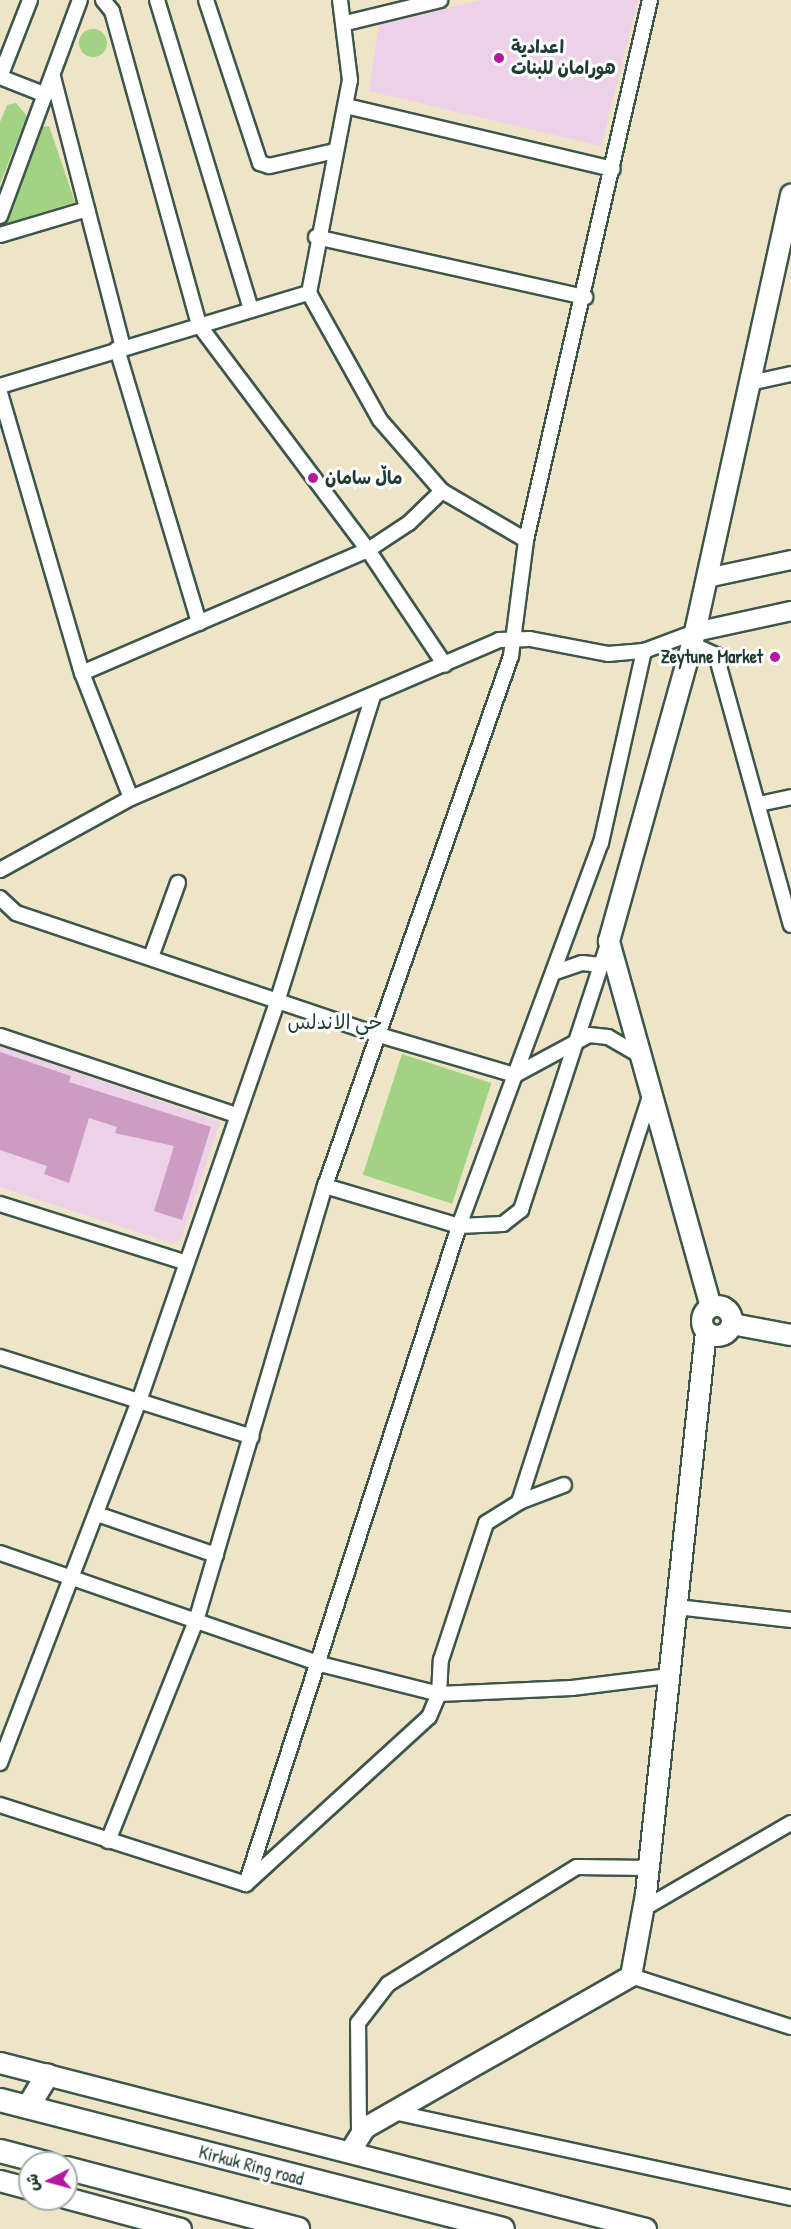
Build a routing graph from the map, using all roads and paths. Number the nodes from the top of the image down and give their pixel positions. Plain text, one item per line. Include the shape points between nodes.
1 (30, 0) edge
2 (80, 0) edge
3 (103, 0) edge
4 (157, 0) edge
5 (206, 0) edge
6 (340, 0) edge
7 (440, 0) edge
8 (650, 0) edge
9 (346, 23) junction
10 (0, 77) edge
11 (53, 77) junction
12 (46, 95) junction
13 (346, 106) junction
14 (335, 151) junction
15 (613, 169) junction
16 (790, 204) edge
17 (87, 209) junction
18 (0, 216) edge
19 (0, 235) edge
20 (316, 237) junction
21 (309, 293) junction
22 (585, 297) junction
23 (251, 310) junction
24 (199, 325) junction
25 (120, 348) junction
26 (791, 374) edge
27 (750, 383) junction
28 (0, 386) edge
29 (0, 393) edge
30 (442, 491) junction
31 (526, 540) junction
32 (368, 550) junction
33 (791, 560) edge
34 (707, 579) junction
35 (791, 611) edge
36 (199, 623) junction
37 (514, 637) junction
38 (693, 638) junction
39 (644, 651) junction
40 (445, 665) junction
41 (82, 673) junction
42 (373, 696) junction
43 (791, 797) edge
44 (131, 798) junction
45 (759, 804) junction
46 (0, 870) edge
47 (178, 883) dead end
48 (0, 898) edge
49 (791, 925) edge
50 (609, 941) junction
51 (151, 957) junction
52 (601, 965) junction
53 (553, 973) junction
54 (278, 999) junction
55 (379, 1035) junction
56 (0, 1036) edge
57 (576, 1039) junction
58 (641, 1056) junction
59 (515, 1075) junction
60 (651, 1093) junction
61 (236, 1115) junction
62 (325, 1186) junction
63 (0, 1204) edge
64 (459, 1226) junction
65 (184, 1262) junction
66 (711, 1307) junction
67 (732, 1324) junction
68 (706, 1332) junction
69 (791, 1335) edge
70 (0, 1357) edge
71 (138, 1404) junction
72 (252, 1437) junction
73 (564, 1485) dead end
74 (519, 1502) junction
75 (98, 1514) junction
76 (0, 1553) edge
77 (216, 1555) junction
78 (73, 1581) junction
79 (677, 1607) junction
80 (791, 1620) edge
81 (196, 1621) junction
82 (320, 1664) junction
83 (669, 1676) junction
84 (439, 1694) junction
85 (0, 1762) edge
86 (0, 1805) edge
87 (791, 1823) edge
88 (108, 1841) junction
89 (649, 1868) junction
90 (246, 1884) junction
91 (644, 1909) junction
92 (631, 1976) junction
93 (791, 2027) edge
94 (0, 2063) edge
95 (47, 2075) junction
96 (0, 2100) edge
97 (28, 2107) junction
98 (398, 2114) junction
99 (359, 2132) junction
100 (0, 2151) edge
101 (350, 2152) junction
102 (18, 2156) edge
103 (78, 2171) edge
104 (0, 2181) edge
105 (18, 2186) edge
106 (791, 2198) edge
107 (78, 2201) edge
108 (181, 2229) edge
109 (298, 2229) edge
110 (503, 2229) edge
111 (646, 2229) edge

1 - 10 street
2 - 11 street
3 - 24 street via 112,11
4 - 23 street
5 - 14 street via 260,163 269,166
6 - 9 street
7 - 9 street
8 - 15 street
9 - 13 street via 351,62
10 - 12 street
11 - 12 street
11 - 17 street
12 - 18 street
13 - 14 street
13 - 15 street
14 - 20 street
15 - 22 street
16 - 27 main road
17 - 19 street
17 - 25 street
20 - 21 street
20 - 22 street
21 - 23 street
21 - 30 street via 380,420
22 - 31 street
23 - 24 street
24 - 25 street
24 - 32 street
25 - 28 street
25 - 36 street
26 - 27 street
27 - 34 main road
29 - 41 street
30 - 31 street
30 - 32 street via 409,524
31 - 37 street
32 - 36 street
32 - 40 street
33 - 34 street
34 - 38 main road
35 - 38 street
36 - 41 street
37 - 39 street via 608,654
37 - 40 street
37 - 55 street
38 - 39 street
38 - 45 street via 716,655
38 - 50 main road
39 - 53 street via 601,843
40 - 42 street
41 - 44 street
42 - 44 street
42 - 54 street
43 - 45 street
44 - 46 street
45 - 49 street
47 - 51 street
48 - 51 street via 16,913
50 - 52 street
50 - 58 main road
51 - 54 street
52 - 53 street via 582,963
52 - 57 street
53 - 59 street
54 - 55 street
54 - 61 street
55 - 59 street
55 - 62 street
56 - 61 street
57 - 58 street via 608,1037
57 - 59 street
57 - 64 street via 521,1210 503,1224
58 - 60 main road
59 - 64 street
60 - 66 main road
60 - 74 street
61 - 65 street
62 - 64 street
62 - 72 street
63 - 65 street
64 - 82 street
65 - 71 street
66 - 67 main road via 726,1309
66 - 68 main road via 702,1316
67 - 68 main road via 725,1335
67 - 69 main road
68 - 79 main road
70 - 71 street
71 - 72 street
71 - 75 street
72 - 77 street
73 - 74 street
74 - 84 street via 486,1523 441,1660
75 - 77 street
75 - 78 street
76 - 78 street
77 - 81 street
78 - 81 street
78 - 85 street
79 - 80 street
79 - 83 main road
81 - 82 street
81 - 88 street
82 - 84 street
82 - 90 street
83 - 84 street via 572,1688
83 - 89 main road
84 - 90 street via 429,1717
86 - 88 street
87 - 91 street
88 - 90 street
89 - 91 main road
89 - 99 street via 577,1867 388,1984 358,2023
91 - 92 main road
92 - 93 street
92 - 98 main road
94 - 95 main road
95 - 97 highway
95 - 101 main road
96 - 97 highway, Kirkuk Ring road
97 - 110 highway, Kirkuk Ring road
98 - 99 main road
98 - 106 street
99 - 101 main road
100 - 102 highway
101 - 111 main road
103 - 109 highway
104 - 105 main road
107 - 108 main road

